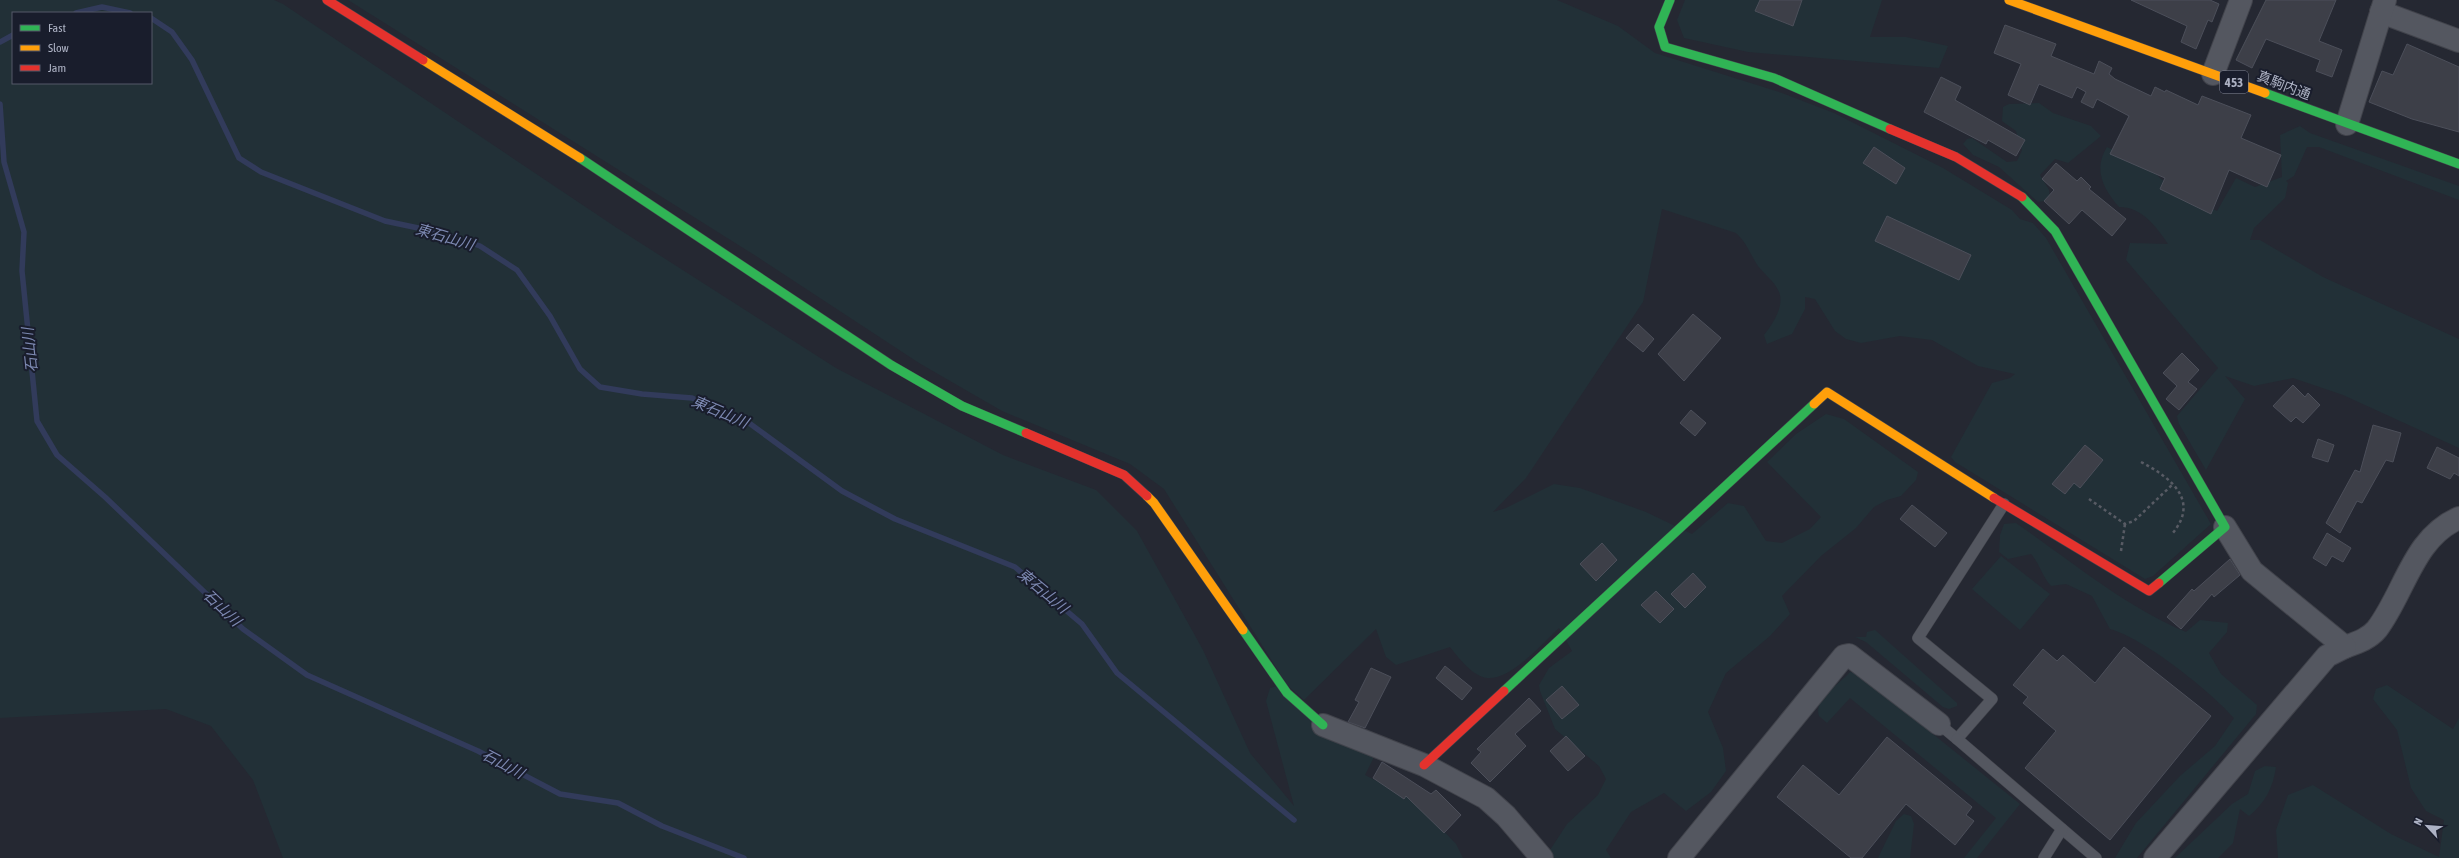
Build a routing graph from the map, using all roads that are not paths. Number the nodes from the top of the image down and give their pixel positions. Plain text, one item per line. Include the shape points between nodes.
1 (327, 0) edge
2 (1670, 0) edge
3 (2241, 0) edge
4 (2019, 2) edge
5 (2383, 6) edge
6 (2459, 41) edge
7 (2213, 74) junction
8 (2347, 124) junction
9 (2459, 164) edge
10 (2004, 504) junction
11 (2459, 518) edge
12 (2225, 528) junction
13 (2345, 647) junction
14 (1939, 724) joint
15 (1323, 725) joint
16 (1957, 739) junction
17 (1424, 765) junction
18 (2062, 829) junction
19 (1542, 858) edge
20 (1679, 858) edge
21 (2044, 858) edge
22 (2096, 858) edge
23 (2155, 858) edge

1 - 15 main road via 546,136 891,365 962,406 1124,475 1154,503 1287,693
2 - 12 main road via 1659,27 1665,47 1774,78 1853,111 1956,158 2022,197 2055,230
3 - 7 street
4 - 7 main road, 真駒内通 / 453
5 - 6 street
5 - 8 street
7 - 8 main road, 真駒内通 / 453
8 - 9 main road, 真駒内通 / 453
10 - 12 main road via 2149,591
10 - 16 lane via 1918,638 1992,699
10 - 17 main road via 1827,392
11 - 13 street via 2444,525 2424,546 2376,630 2362,641
12 - 13 street via 2252,571
13 - 23 street via 2327,656
14 - 16 lane
14 - 20 street via 1849,654 1844,656
15 - 17 street
16 - 18 lane
17 - 19 street via 1486,798 1506,816
18 - 21 lane
18 - 22 lane

